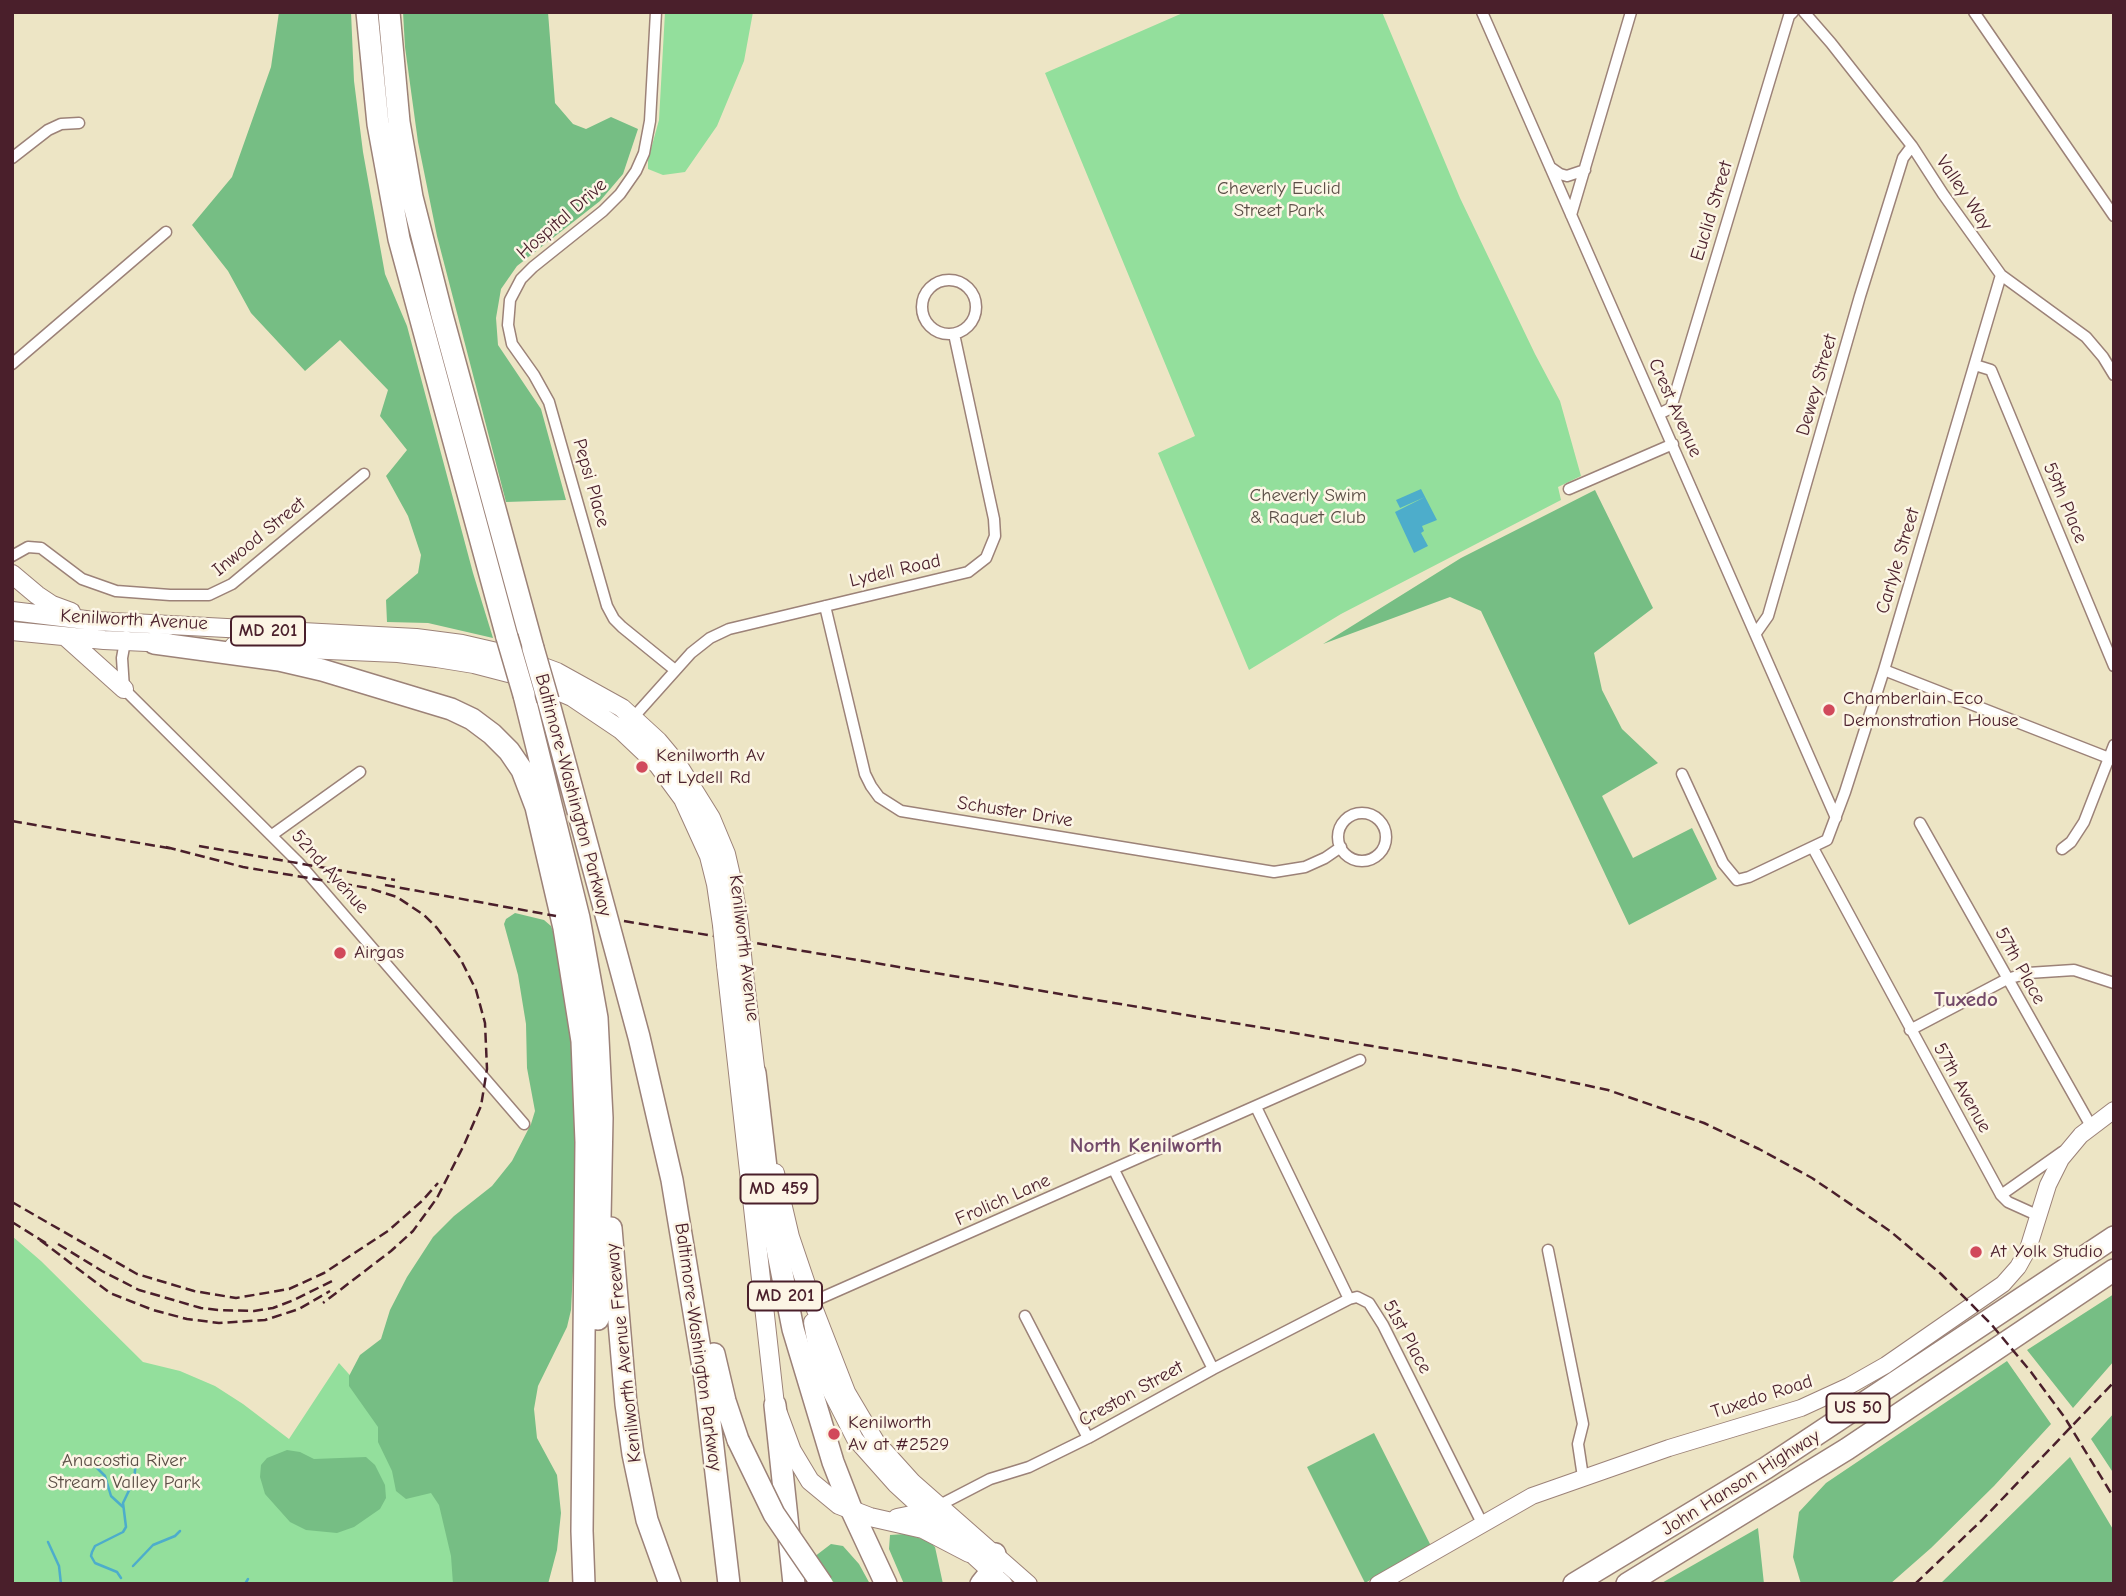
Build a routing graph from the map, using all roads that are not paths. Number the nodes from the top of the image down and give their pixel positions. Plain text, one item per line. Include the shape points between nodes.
1 (367, 12) edge
2 (389, 12) edge
3 (656, 12) edge
4 (1482, 12) edge
5 (1631, 12) edge
6 (1793, 12) edge
7 (1804, 12) edge
8 (1975, 12) edge
9 (79, 122) dead end
10 (1912, 146) junction
11 (12, 158) edge
12 (1550, 167) junction
13 (1585, 170) junction
14 (1571, 215) junction
15 (2114, 216) edge
16 (166, 232) dead end
17 (2001, 275) junction
18 (515, 288) joint
19 (954, 334) junction
20 (12, 364) edge
21 (1975, 365) junction
22 (2114, 375) edge
23 (1659, 414) junction
24 (1672, 444) junction
25 (363, 474) dead end
26 (1569, 489) dead end
27 (12, 556) edge
28 (12, 574) edge
29 (825, 606) junction
30 (12, 611) edge
31 (93, 621) junction
32 (129, 623) junction
33 (12, 631) edge
34 (1756, 633) junction
35 (65, 637) junction
36 (125, 642) junction
37 (154, 643) junction
38 (2114, 666) edge
39 (675, 670) junction
40 (1884, 670) junction
41 (124, 689) junction
42 (627, 724) junction
43 (2114, 745) edge
44 (2111, 759) edge
45 (360, 772) dead end
46 (1682, 774) dead end
47 (1836, 818) junction
48 (1920, 823) dead end
49 (272, 835) junction
50 (1340, 847) junction
51 (1813, 848) junction
52 (2062, 849) dead end
53 (735, 965) junction
54 (2007, 979) junction
55 (2114, 984) edge
56 (1910, 1030) junction
57 (1360, 1060) dead end
58 (755, 1073) junction
59 (1256, 1107) junction
60 (2114, 1110) edge
61 (602, 1118) junction
62 (524, 1124) dead end
63 (2091, 1126) junction
64 (2070, 1146) junction
65 (1114, 1170) junction
66 (672, 1180) junction
67 (2001, 1195) junction
68 (2039, 1216) junction
69 (2114, 1237) edge
70 (1548, 1250) dead end
71 (2114, 1270) edge
72 (1349, 1299) junction
73 (812, 1302) junction
74 (1025, 1316) dead end
75 (1213, 1369) junction
76 (775, 1405) junction
77 (1088, 1438) junction
78 (1583, 1477) junction
79 (932, 1509) junction
80 (852, 1511) junction
81 (886, 1520) junction
82 (1482, 1523) junction
83 (969, 1553) junction
84 (993, 1574) edge
85 (584, 1584) edge
86 (589, 1584) edge
87 (670, 1584) edge
88 (729, 1584) edge
89 (794, 1584) edge
90 (822, 1584) edge
91 (886, 1584) edge
92 (1029, 1584) edge
93 (1378, 1584) edge
94 (1574, 1584) edge
95 (1627, 1584) edge

1 - 61 highway, Baltimore-Washington Parkway, bridge via 378,124 400,239 552,800 586,952 598,1034
2 - 66 highway, Baltimore-Washington Parkway, bridge via 399,122 412,197 639,1037
3 - 18 street, Hospital Drive via 650,121 636,171 603,211 533,267
4 - 12 street, Crest Avenue
5 - 13 street
6 - 23 street, Euclid Street via 1671,408
7 - 10 street, Valley Way
8 - 15 street
9 - 11 street via 48,130
10 - 17 street, Valley Way
10 - 34 street, Dewey Street via 1903,158 1860,296 1768,616
12 - 13 street via 1567,176
12 - 14 street, Crest Avenue
13 - 14 street
14 - 23 street, Crest Avenue
16 - 20 street
17 - 21 street, Carlyle Street
17 - 22 street, Valley Way via 2086,337
18 - 39 street, Pepsi Place via 509,334 549,402 607,606 614,619
19 - 19 street via 973,319 975,304 969,289 947,281 927,292 923,315 932,328
19 - 29 street, Lydell Road via 994,519 992,548 968,572
21 - 38 street, 59th Place via 1991,370
21 - 40 street, Carlyle Street
23 - 24 street, Crest Avenue
24 - 26 street
24 - 34 street, Crest Avenue
25 - 27 street, Inwood Street via 232,584 209,595 116,591 82,579 41,548 28,547
28 - 31 main road via 52,605
29 - 39 street, Lydell Road via 729,629 710,638
29 - 50 street, Schuster Drive via 865,774 880,797 901,811 1275,872 1305,867
30 - 31 main road, Kenilworth Avenue / MD 201
31 - 32 main road, Kenilworth Avenue / MD 201
32 - 36 street
32 - 42 main road, Kenilworth Avenue / MD 201 via 462,644 557,672 604,697
33 - 35 main road, Kenilworth Avenue / MD 201
34 - 47 street, Crest Avenue
35 - 36 main road, Kenilworth Avenue / MD 201
35 - 41 main road
36 - 37 main road, Kenilworth Avenue / MD 201
36 - 41 street
37 - 42 main road, Kenilworth Avenue / MD 201 via 398,653 474,664 552,687
37 - 85 highway via 279,660 451,709 501,742 526,778 564,928 582,1041 586,1143
39 - 42 street, Lydell Road
40 - 44 street
40 - 47 street, Carlyle Street
41 - 49 street, 52nd Avenue
42 - 53 main road, Kenilworth Avenue / MD 201, bridge via 678,765 711,818 729,867
43 - 44 street
44 - 52 street via 2084,822
45 - 49 street
46 - 51 street via 1723,863 1737,880
47 - 51 street, Carlyle Street via 1827,840
48 - 54 street, 57th Place
49 - 62 street, 52nd Avenue
50 - 50 street via 1350,858 1369,860 1383,849 1385,830 1377,818 1356,814 1340,829
51 - 56 street, 57th Avenue
53 - 58 main road, Kenilworth Avenue / MD 201
53 - 76 main road, Kenilworth Avenue / MD 201
54 - 55 street via 2064,969
54 - 56 street
54 - 63 street, 57th Place
56 - 67 street, 57th Avenue
57 - 59 street, Frolich Lane
58 - 73 main road, Kenilworth Avenue / MD 459 via 786,1224
58 - 80 highway, MD 201 via 773,1228 788,1307 814,1403
59 - 65 street, Frolich Lane
59 - 72 street
60 - 63 main road, Tuxedo Road
61 - 86 highway, Baltimore-Washington Parkway
61 - 87 highway, Kenilworth Avenue Freeway via 630,1437 645,1512
63 - 64 main road, Tuxedo Road
64 - 67 street, Tuxedo Road
64 - 68 main road, Tuxedo Road via 2053,1175
65 - 73 street, Frolich Lane
65 - 75 street
66 - 88 highway, Baltimore-Washington Parkway via 705,1379
66 - 90 highway, bridge via 696,1259 719,1377 738,1440 774,1514
67 - 68 street
68 - 78 main road, Tuxedo Road via 2028,1249 2003,1284 1866,1377 1781,1415
69 - 94 highway, John Hanson Highway / US 50 via 1776,1462
70 - 78 street via 1583,1424 1578,1444
71 - 95 highway, John Hanson Highway / US 50 via 1838,1455
72 - 75 street, Creston Street
72 - 82 street, 51st Place via 1364,1299 1376,1312
73 - 79 main road, Kenilworth Avenue / MD 459 via 818,1356 843,1419 878,1468
74 - 77 street
75 - 77 street, Creston Street
76 - 80 main road, Kenilworth Avenue via 805,1475 827,1497
76 - 89 highway, MD 201
77 - 79 street, Creston Street
78 - 82 main road, Tuxedo Road via 1532,1496
79 - 81 main road
79 - 83 main road, Kenilworth Avenue / MD 459
79 - 84 main road, Kenilworth Avenue / MD 459
80 - 81 main road, Kenilworth Avenue
80 - 91 highway, MD 201
81 - 83 main road, Kenilworth Avenue via 923,1529
82 - 93 main road, Tuxedo Road
83 - 84 main road, Kenilworth Avenue / MD 459
84 - 92 main road, Kenilworth Avenue / MD 459

